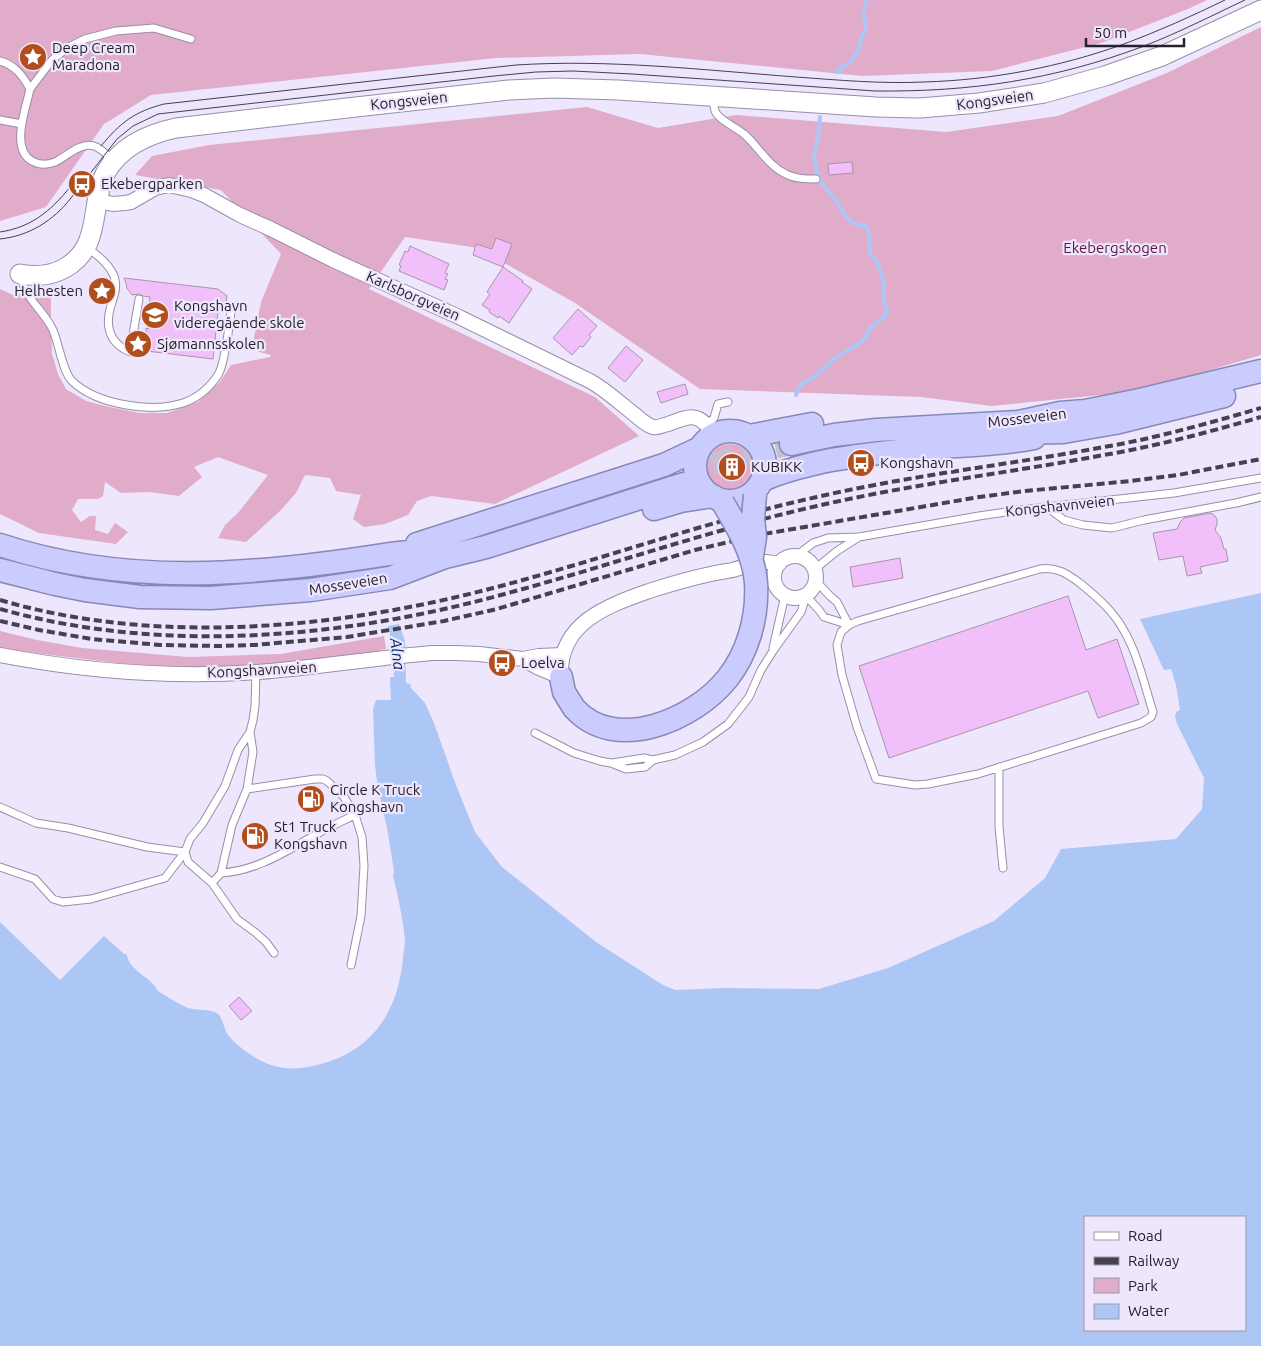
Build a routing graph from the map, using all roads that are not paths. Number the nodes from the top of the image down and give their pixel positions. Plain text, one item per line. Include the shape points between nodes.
1 (1261, 10) edge
2 (191, 39) dead end
3 (0, 61) edge
4 (30, 89) junction
5 (714, 96) junction
6 (0, 120) edge
7 (22, 124) junction
8 (114, 162) junction
9 (816, 179) dead end
10 (98, 201) junction
11 (86, 247) junction
12 (20, 274) joint
13 (139, 299) dead end
14 (231, 312) dead end
15 (1261, 371) edge
16 (1261, 386) edge
17 (728, 402) dead end
18 (1062, 423) junction
19 (707, 436) junction
20 (749, 436) junction
21 (792, 449) tunnel mouth
22 (1261, 478) edge
23 (757, 489) junction
24 (1261, 497) edge
25 (719, 500) junction
26 (1048, 508) junction
27 (860, 537) junction
28 (0, 544) edge
29 (385, 555) junction
30 (796, 556) junction
31 (752, 560) junction
32 (779, 564) junction
33 (0, 570) edge
34 (730, 571) junction
35 (816, 575) junction
36 (390, 578) junction
37 (775, 582) junction
38 (784, 595) junction
39 (806, 596) junction
40 (849, 624) junction
41 (773, 650) junction
42 (0, 655) edge
43 (523, 659) junction
44 (561, 666) junction
45 (256, 672) junction
46 (250, 732) junction
47 (535, 733) dead end
48 (999, 767) junction
49 (247, 788) junction
50 (0, 807) edge
51 (355, 815) junction
52 (185, 852) junction
53 (0, 867) edge
54 (1004, 868) dead end
55 (221, 873) junction
56 (212, 883) junction
57 (274, 953) dead end
58 (351, 965) dead end

1 - 5 main road, Kongsveien via 1143,64 1086,82 1020,97 920,108
2 - 4 lane via 154,28 116,31 85,39 52,60
3 - 4 lane via 11,65
4 - 7 lane
5 - 8 main road, Kongsveien via 554,88 509,90 166,130 141,139
5 - 9 lane via 718,116 745,134 775,167 795,177
6 - 7 lane
7 - 8 lane via 22,150 37,164 54,162 88,146 99,149
8 - 10 main road, Kongsveien via 102,181
10 - 11 main road, Kongsveien
10 - 19 street, Karlsborgveien via 113,204 131,202 155,188 169,185 204,195 332,260 459,316 590,381 647,424 698,418
11 - 12 main road, Kongsveien via 78,258 57,272
11 - 13 lane via 107,264 114,276 116,289 109,315 110,332 118,345 130,352
12 - 14 lane via 24,288 52,329 70,379 86,392 123,404 151,407 184,402 210,386 220,373
15 - 18 highway, Mosseveien via 1085,411
16 - 18 highway, Mosseveien via 1116,423
17 - 19 lane via 718,404
18 - 20 highway via 1016,411 840,419
18 - 21 highway, Mosseveien via 1018,422 855,432
18 - 23 highway via 1013,442 833,460 773,475
19 - 20 highway via 736,431
19 - 25 highway via 697,457 697,475 705,491
19 - 29 highway via 664,465
20 - 23 highway via 764,456 766,468
22 - 26 lane, Kongshavnveien via 1174,493
23 - 25 highway via 739,500
23 - 31 highway, bridge
24 - 26 lane via 1112,528 1064,520
25 - 31 highway, bridge
25 - 36 highway via 681,501 468,566
26 - 27 lane, Kongshavnveien via 979,516
27 - 30 lane, Kongshavnveien via 828,538 813,543
27 - 35 lane, Kongshavnveien via 836,551
28 - 29 highway, Mosseveien via 89,566 166,574 283,569
29 - 36 highway, Mosseveien via 449,546 682,479
30 - 32 street
30 - 35 street via 807,560
31 - 44 highway, bridge via 755,607 743,653 727,679 686,714 655,726 635,729 603,727 590,722 574,708 564,692
32 - 34 street via 760,562
32 - 37 street
33 - 36 highway, Mosseveien via 85,590 167,598 262,595
34 - 37 street
34 - 44 street via 679,582 606,608 590,617 570,638
35 - 39 street
35 - 40 lane
37 - 38 street
38 - 39 street via 791,598
38 - 41 lane
39 - 40 lane via 824,616
39 - 41 lane via 801,612
40 - 48 lane via 840,632 837,645 842,675 876,779 928,784
40 - 48 lane via 1048,568 1062,571 1097,597 1127,637 1151,717 1141,723
41 - 47 lane via 749,697 728,724 689,749 653,760 646,767 626,769 600,762 574,754
42 - 45 street, Kongshavnveien via 141,672
43 - 44 street, Kongshavnveien via 537,667
43 - 44 street, Kongshavnveien via 539,656
43 - 45 street, Kongshavnveien via 456,652
45 - 46 lane via 254,720
46 - 49 lane via 253,752
46 - 52 lane via 238,750 225,786
48 - 54 lane via 999,827
49 - 51 lane via 323,779 344,797
49 - 55 lane via 232,825
50 - 52 lane via 36,823
51 - 55 lane via 256,866
51 - 58 lane via 362,837 364,866 361,916
52 - 53 lane via 165,878 91,900 63,902 53,899 35,879
52 - 56 lane via 188,862
55 - 56 lane
56 - 57 lane via 237,919 266,942

